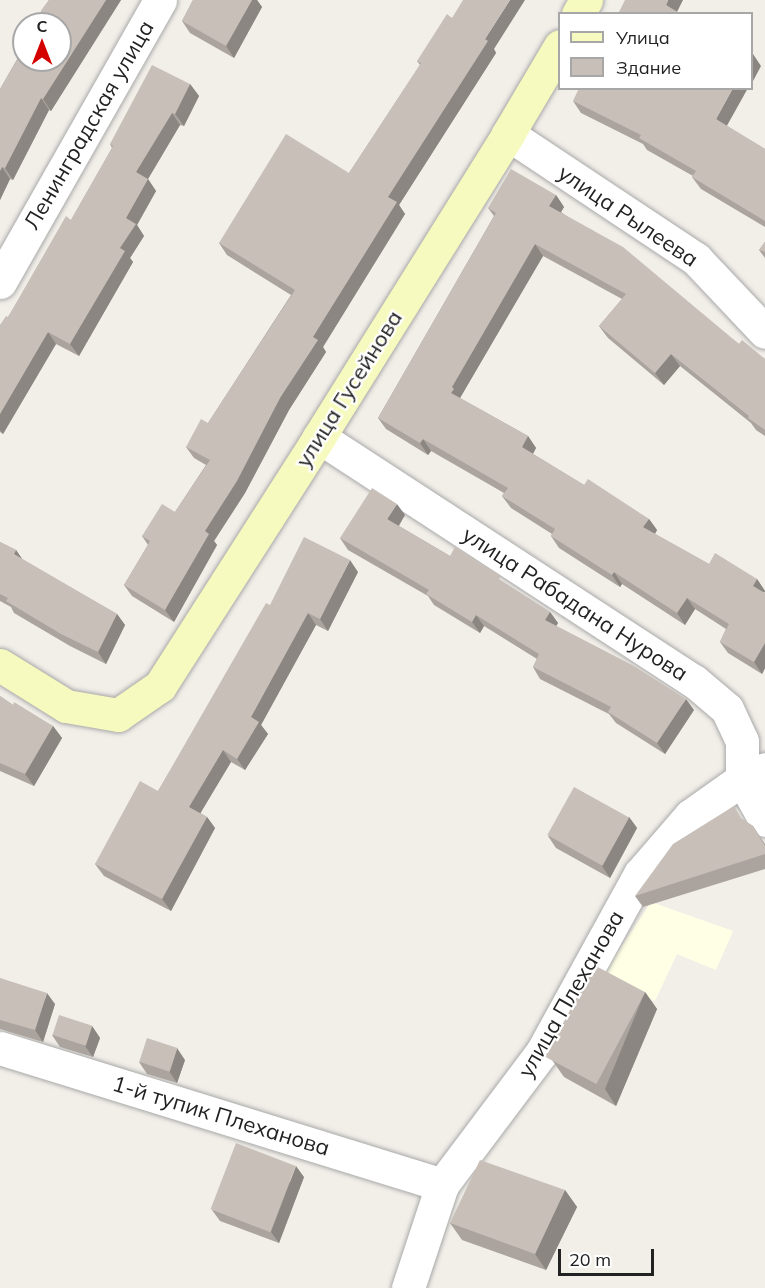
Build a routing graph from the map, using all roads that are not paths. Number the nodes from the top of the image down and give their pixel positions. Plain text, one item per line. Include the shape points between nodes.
1 (160, 0) edge
2 (558, 49) edge
3 (508, 134) junction
4 (0, 282) edge
5 (765, 332) edge
6 (319, 437) junction
7 (0, 665) edge
8 (753, 774) edge
9 (765, 820) edge
10 (0, 1048) edge
11 (441, 1185) junction
12 (408, 1288) edge

1 - 4 street, Ленинградская улица
2 - 3 main road, улица Гусейнова
3 - 5 street, улица Рылеева via 696,259
3 - 6 main road, улица Гусейнова
6 - 7 main road, улица Гусейнова via 160,686 118,714 66,706
6 - 8 street, улица Рабадана Нурова via 694,681 728,709
8 - 9 street, улица Рабадана Нурова
8 - 11 street, улица Плеханова via 690,816 640,874 542,1052
10 - 11 street, 1-й тупик Плеханова
11 - 12 street, улица Плеханова

